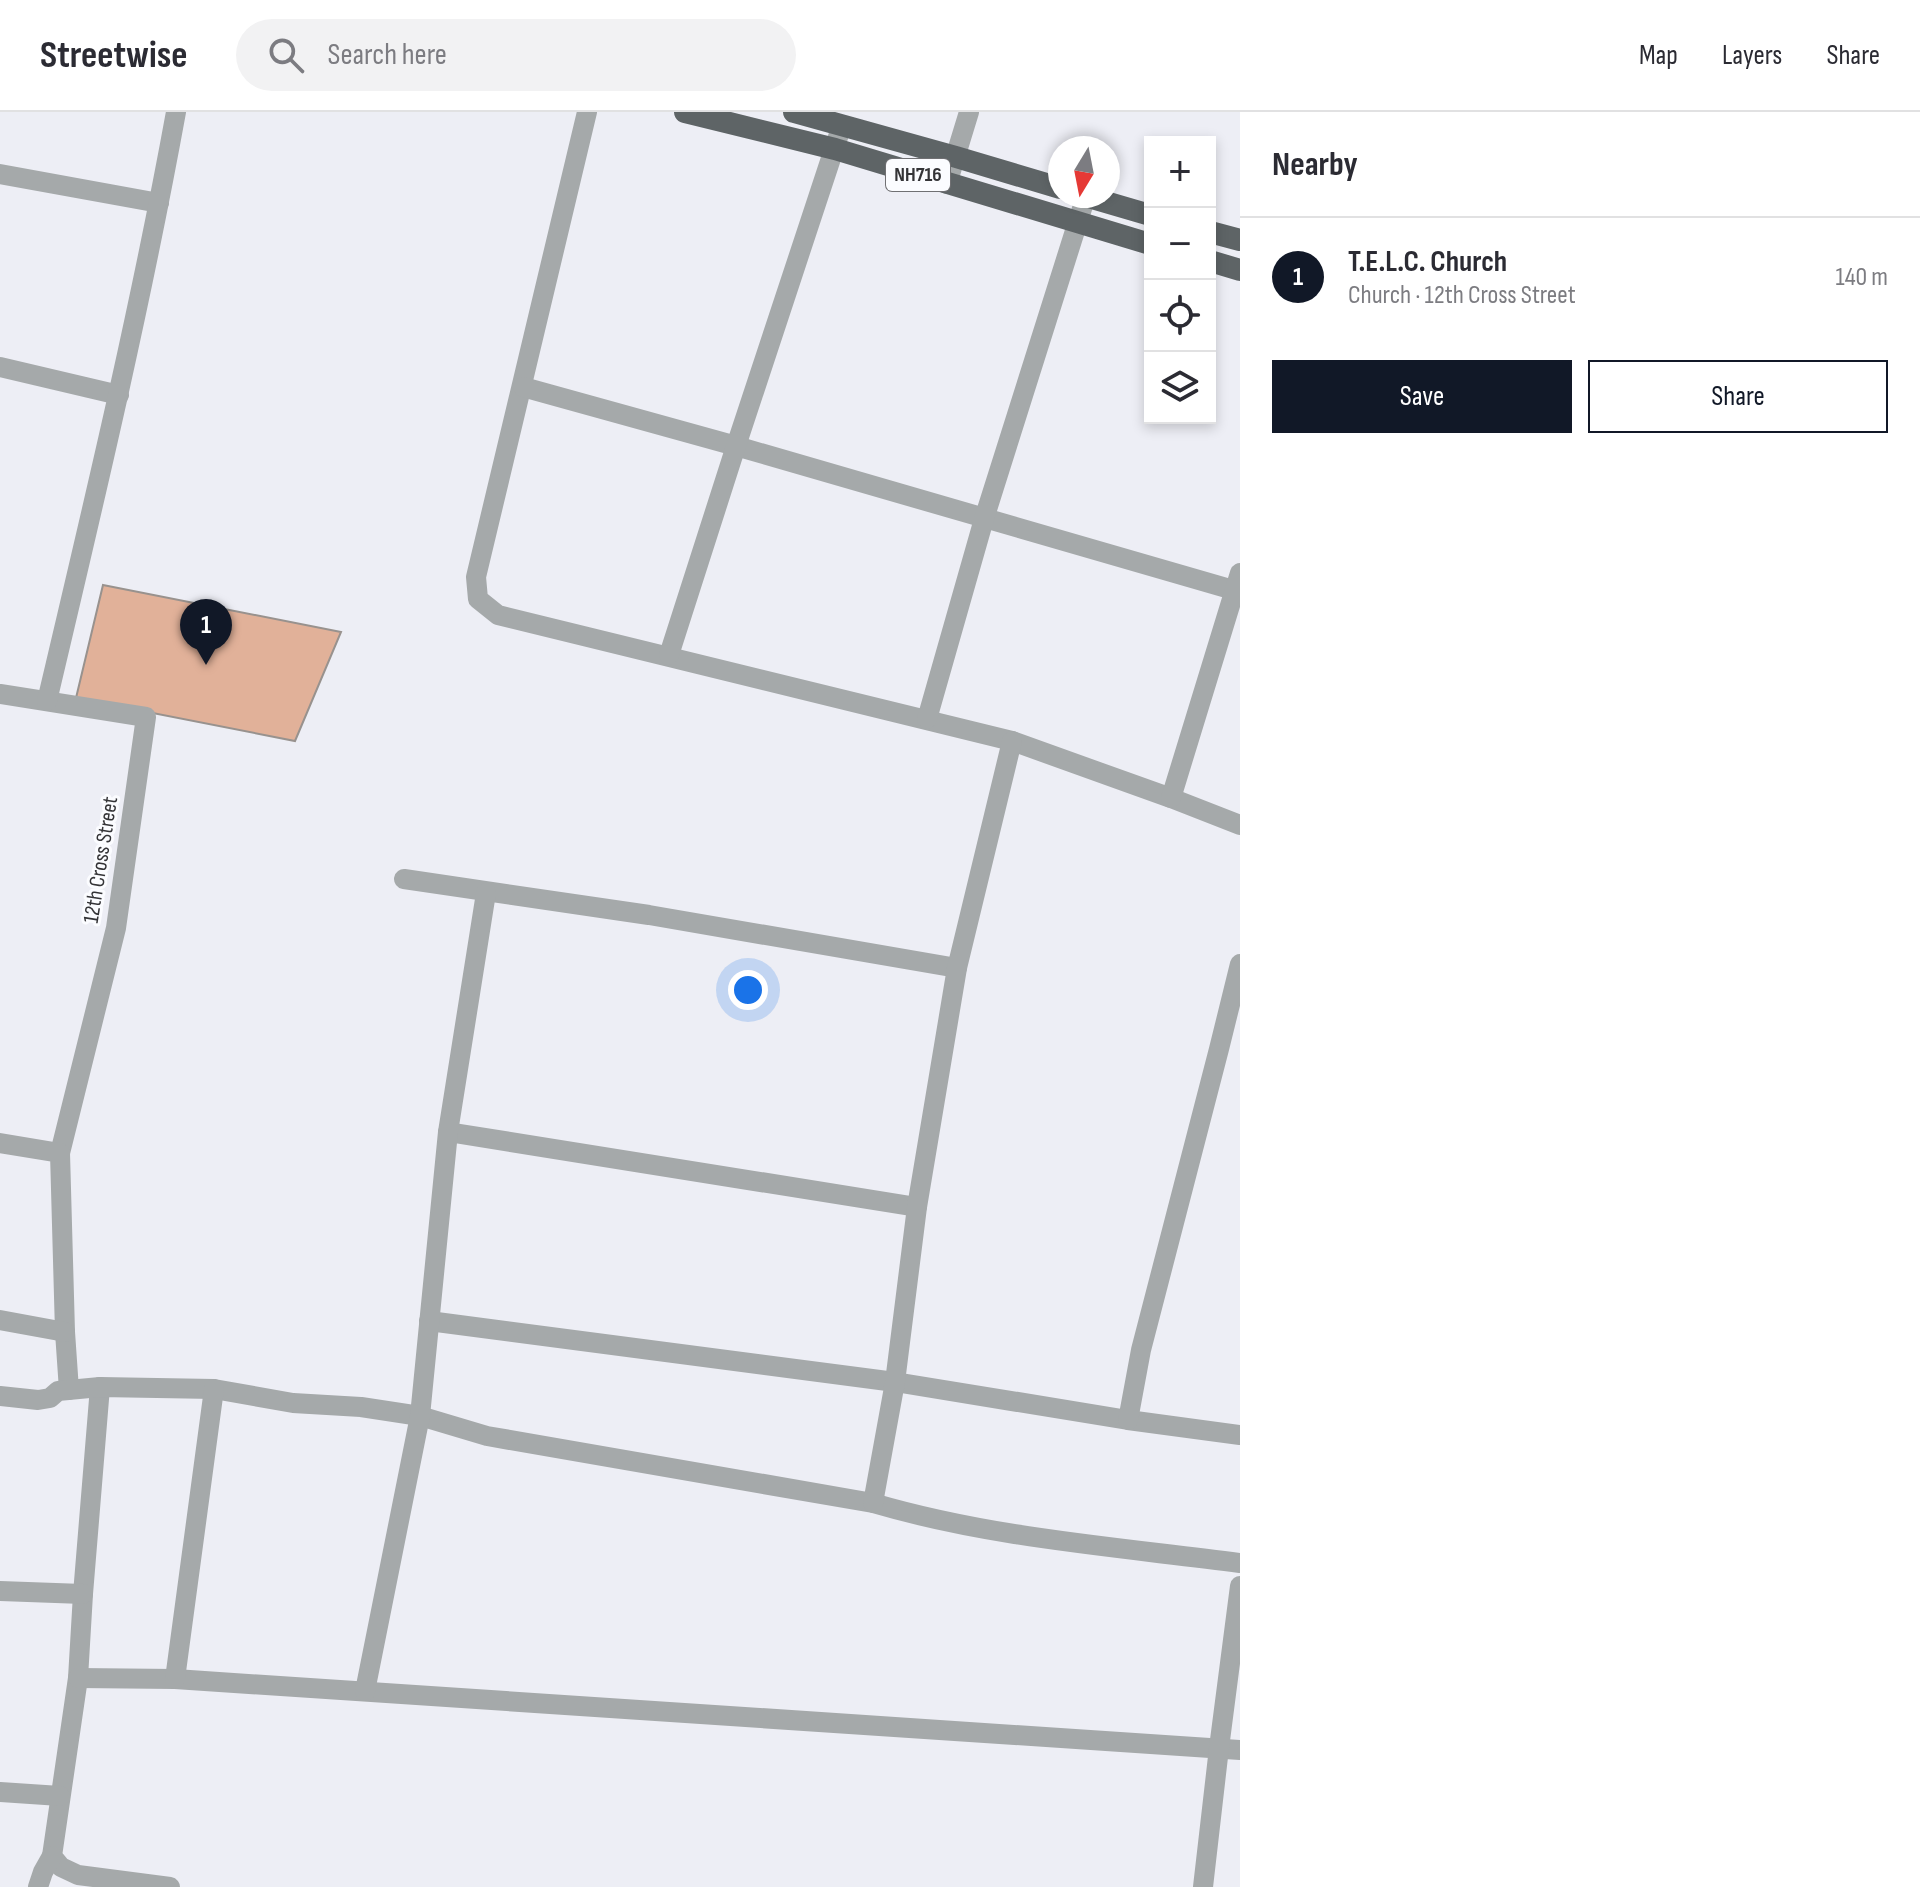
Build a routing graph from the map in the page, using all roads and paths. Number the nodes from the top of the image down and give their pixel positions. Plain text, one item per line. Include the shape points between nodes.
1 (176, 112) edge
2 (587, 112) edge
3 (685, 112) edge
4 (794, 112) edge
5 (969, 112) edge
6 (842, 125) junction
7 (835, 149) junction
8 (956, 157) junction
9 (0, 174) edge
10 (947, 184) junction
11 (1048, 184) edge
12 (159, 203) junction
13 (1120, 206) edge
14 (1082, 208) edge
15 (1144, 213) edge
16 (1078, 223) junction
17 (1216, 234) edge
18 (1240, 240) edge
19 (1144, 242) edge
20 (1216, 263) edge
21 (1240, 270) edge
22 (0, 367) edge
23 (523, 387) junction
24 (119, 395) junction
25 (736, 446) junction
26 (984, 519) junction
27 (1239, 585) edge
28 (669, 655) junction
29 (0, 694) edge
30 (47, 701) junction
31 (927, 719) junction
32 (1012, 741) junction
33 (1171, 798) junction
34 (1240, 825) edge
35 (404, 879) dead end
36 (486, 893) junction
37 (1240, 964) edge
38 (957, 968) junction
39 (448, 1132) junction
40 (0, 1143) edge
41 (60, 1153) junction
42 (917, 1207) junction
43 (0, 1320) edge
44 (429, 1321) junction
45 (65, 1332) junction
46 (895, 1382) junction
47 (100, 1387) junction
48 (214, 1389) junction
49 (69, 1390) junction
50 (0, 1396) edge
51 (420, 1416) junction
52 (1128, 1420) junction
53 (1240, 1435) edge
54 (873, 1503) junction
55 (1240, 1563) edge
56 (1240, 1586) edge
57 (0, 1591) edge
58 (83, 1594) junction
59 (78, 1678) junction
60 (175, 1679) junction
61 (365, 1691) junction
62 (1219, 1748) junction
63 (1240, 1750) edge
64 (0, 1792) edge
65 (60, 1796) junction
66 (52, 1856) junction
67 (38, 1887) edge
68 (170, 1887) edge
69 (1203, 1887) edge

1 - 12 street
2 - 23 street
3 - 7 highway, NH716
4 - 6 highway, NH716
5 - 8 street
6 - 7 street
6 - 8 highway, NH716
7 - 10 highway, NH716
7 - 25 street
8 - 10 street
8 - 11 highway, NH716
9 - 12 street
10 - 16 highway, NH716
12 - 24 street
13 - 15 highway
14 - 16 street
16 - 19 highway, NH716
16 - 26 street
17 - 18 highway
20 - 21 highway
22 - 24 street
23 - 25 street
23 - 28 street via 476,577 478,599 498,615
24 - 30 street
25 - 26 street
25 - 28 street
26 - 27 street
26 - 31 street
27 - 33 street
28 - 31 street
29 - 30 street, 12th Cross Street
30 - 41 street, 12th Cross Street via 146,717 116,928
31 - 32 street
32 - 33 street
32 - 38 street
33 - 34 street
35 - 36 street
36 - 38 street
36 - 39 street
37 - 52 street via 1141,1350
38 - 42 street
39 - 42 street
39 - 44 street
40 - 41 street
41 - 45 street
42 - 46 street
43 - 45 street
44 - 46 street
44 - 51 street
45 - 49 street
46 - 52 street
46 - 54 street
47 - 48 street
47 - 49 street
47 - 58 street
48 - 51 street
48 - 60 street
49 - 50 street via 38,1400
51 - 54 street via 487,1436
51 - 61 street
52 - 53 street
54 - 55 street via 998,1531
56 - 62 street
57 - 58 street
58 - 59 street
59 - 60 street
59 - 65 street
60 - 61 street
61 - 62 street
62 - 63 street
62 - 69 street
64 - 65 street
65 - 66 street
66 - 67 street
66 - 68 street via 78,1875

